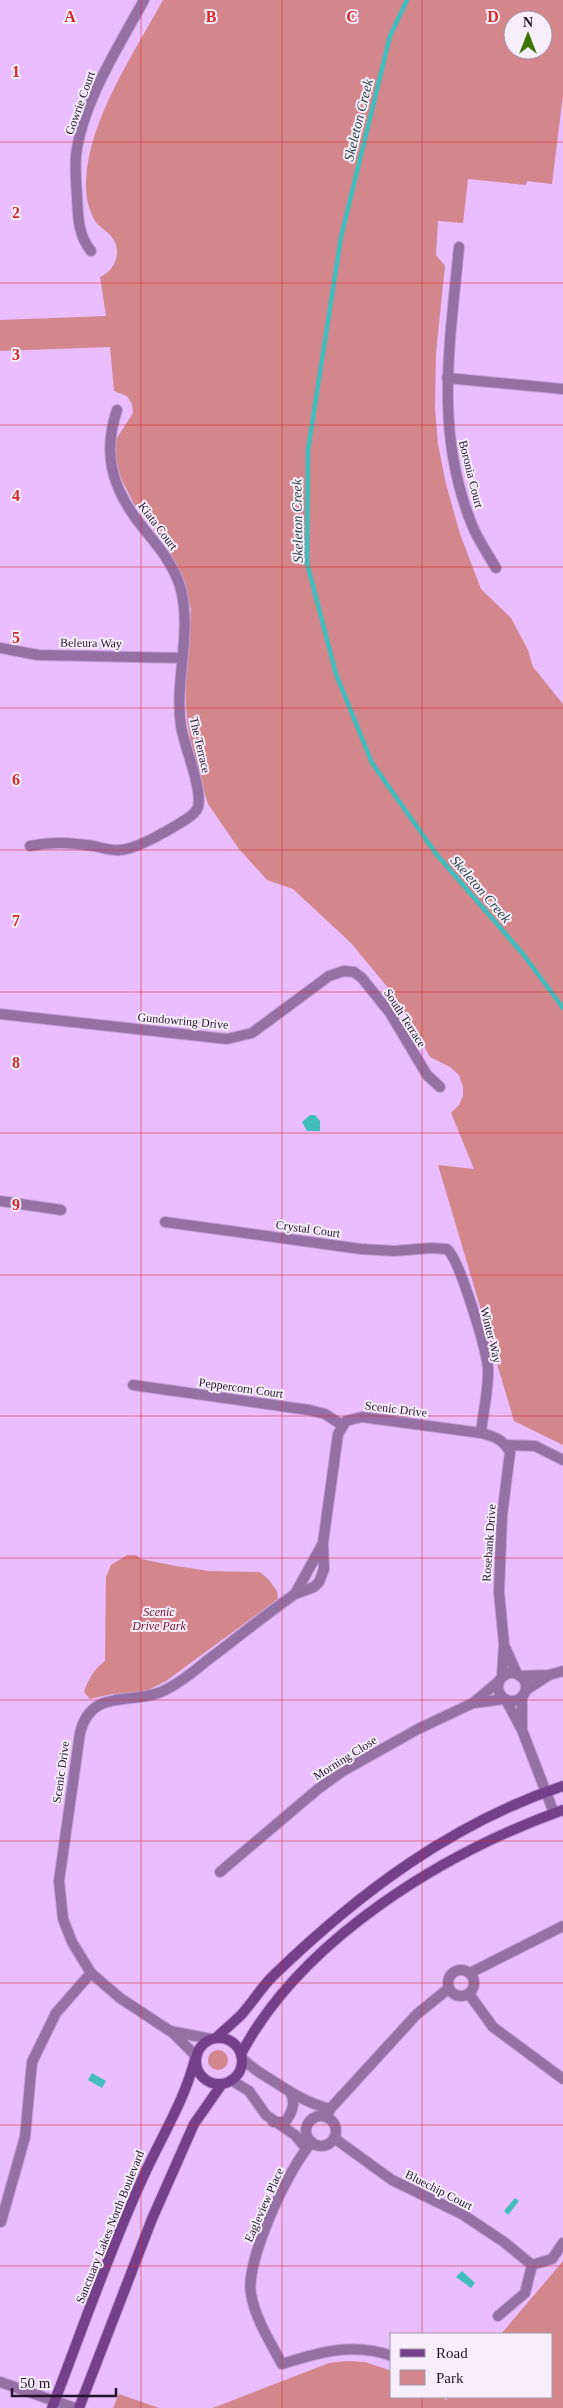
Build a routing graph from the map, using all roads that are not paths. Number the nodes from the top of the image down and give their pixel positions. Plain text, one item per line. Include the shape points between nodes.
1 (144, 0) edge
2 (459, 247) dead end
3 (91, 251) dead end
4 (447, 378) junction
5 (563, 389) edge
6 (117, 410) dead end
7 (496, 568) dead end
8 (0, 648) edge
9 (181, 658) junction
10 (30, 846) dead end
11 (344, 971) joint
12 (0, 1014) edge
13 (440, 1087) dead end
14 (0, 1200) edge
15 (62, 1210) dead end
16 (165, 1222) dead end
17 (447, 1249) joint
18 (133, 1386) dead end
19 (342, 1425) junction
20 (481, 1433) junction
21 (506, 1445) junction
22 (563, 1460) edge
23 (323, 1543) junction
24 (295, 1594) junction
25 (504, 1644) junction
26 (563, 1671) edge
27 (518, 1675) junction
28 (549, 1675) junction
29 (501, 1679) junction
30 (524, 1694) junction
31 (505, 1699) junction
32 (473, 1703) junction
33 (522, 1730) junction
34 (563, 1786) edge
35 (545, 1792) junction
36 (559, 1812) edge
37 (220, 1872) dead end
38 (563, 1926) edge
39 (91, 1973) junction
40 (470, 1973) junction
41 (448, 1989) junction
42 (468, 1994) junction
43 (170, 2031) junction
44 (213, 2038) junction
45 (241, 2056) junction
46 (195, 2057) junction
47 (563, 2079) edge
48 (226, 2082) junction
49 (291, 2094) junction
50 (329, 2113) junction
51 (274, 2122) junction
52 (334, 2138) junction
53 (309, 2145) junction
54 (1, 2222) edge
55 (563, 2243) edge
56 (532, 2265) junction
57 (498, 2316) dead end
58 (390, 2355) edge
59 (0, 2382) edge
60 (54, 2404) edge
61 (77, 2408) edge

1 - 3 street, Gowrie Court via 98,87 76,155 78,224
2 - 4 street, Boronia Court
4 - 5 street
4 - 7 street, Boronia Court via 448,437 453,465 472,526
6 - 9 street, Kiata Court via 109,440 111,468 125,502 164,553 177,579 185,622
8 - 9 street, Beleura Way via 38,655
9 - 10 street, The Terrace via 181,722 199,796 194,813 129,849 59,842
11 - 12 street, Gundowring Drive via 329,976 252,1033 227,1040
11 - 13 street, South Terrace via 354,972 362,978 390,1013 427,1075
14 - 15 street
16 - 17 street, Crystal Court via 361,1249 394,1252
17 - 20 street, Winter Way via 455,1258 461,1274 487,1361
18 - 19 street, Peppercorn Court via 309,1410 325,1414
19 - 20 street, Scenic Drive via 362,1417
19 - 23 street, Scenic Drive via 337,1439
20 - 21 street, Scenic Drive via 498,1438
21 - 22 street via 535,1446
21 - 25 street, Rosebank Drive via 510,1452 502,1516 499,1592
23 - 24 street, Scenic Drive
23 - 24 street, Scenic Drive via 325,1563 322,1576 314,1587
24 - 39 street, Scenic Drive via 188,1676 163,1691 150,1696 108,1701 92,1709 84,1720 78,1742 59,1888 67,1931
25 - 27 street, Rosebank Drive
25 - 29 street, Rosebank Drive
26 - 28 street
27 - 28 street
27 - 29 street via 509,1673
27 - 30 street via 525,1682
28 - 30 street
29 - 31 street via 498,1691
29 - 32 street, Morning Close
30 - 31 street via 515,1701
30 - 33 street
31 - 32 street, Morning Close
31 - 33 street
32 - 37 street, Morning Close via 343,1771
33 - 35 street
34 - 35 street
35 - 36 street
35 - 44 street via 454,1835 366,1892 273,1976 242,2014
36 - 45 street via 502,1834 429,1872 387,1900 334,1942 293,1981 257,2025
38 - 40 street
39 - 43 street, Scenic Drive via 120,1998
39 - 54 street via 56,2013 32,2062 25,2137
40 - 41 street via 453,1972 448,1980
40 - 42 street via 474,1986
41 - 42 street via 460,1996
41 - 50 street via 417,2014
42 - 47 street via 493,2026
43 - 44 street, Scenic Drive
43 - 46 street, Scenic Drive
44 - 45 street via 234,2043
44 - 46 street via 201,2046
45 - 48 street via 240,2071
45 - 49 street via 253,2070
46 - 48 street via 196,2066 208,2082
46 - 60 street, Sanctuary Lakes North Boulevard via 189,2085 155,2150 130,2208
48 - 51 street via 249,2091
48 - 61 street via 194,2124 152,2219
49 - 50 street
49 - 51 street via 294,2107 290,2115 285,2122
50 - 52 street via 336,2128
50 - 53 street via 308,2123
51 - 53 street
52 - 53 street via 321,2146
52 - 56 street, Bluechip Court via 392,2180 462,2214
53 - 58 street, Eagleview Place via 266,2227 255,2259 251,2293 258,2318 282,2364 318,2352 351,2348 370,2349
55 - 56 street via 552,2259
56 - 57 street via 525,2293
59 - 60 street
60 - 61 street

